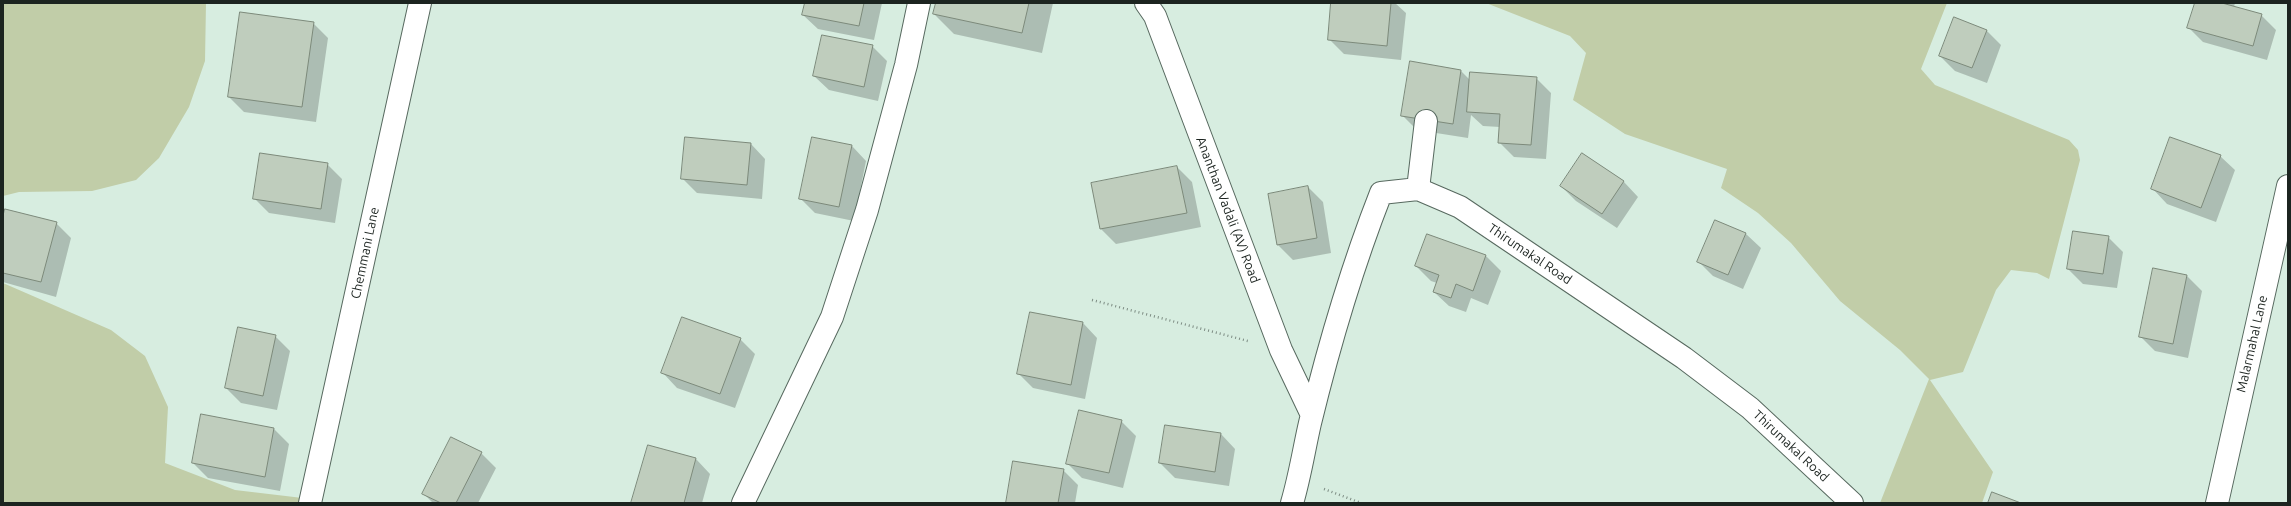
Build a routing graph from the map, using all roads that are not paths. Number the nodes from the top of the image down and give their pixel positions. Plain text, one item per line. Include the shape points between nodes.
1 (420, 3) edge
2 (919, 3) edge
3 (1146, 3) edge
4 (1426, 121) dead end
5 (2288, 186) edge
6 (1418, 189) junction
7 (1311, 419) junction
8 (310, 503) edge
9 (743, 503) edge
10 (1292, 503) edge
11 (1852, 503) edge
12 (2217, 503) edge

1 - 8 street, Chemmani Lane
2 - 9 street via 906,65 867,210 832,317
3 - 7 street, Ananthan Vadali (AV) Road via 1155,16 1281,350
4 - 6 street
5 - 12 street, Malarmahal Lane
6 - 7 street, Thirumakal Road via 1381,193 1366,230
6 - 11 street, Thirumakal Road via 1460,206 1684,358 1750,408
7 - 10 street

